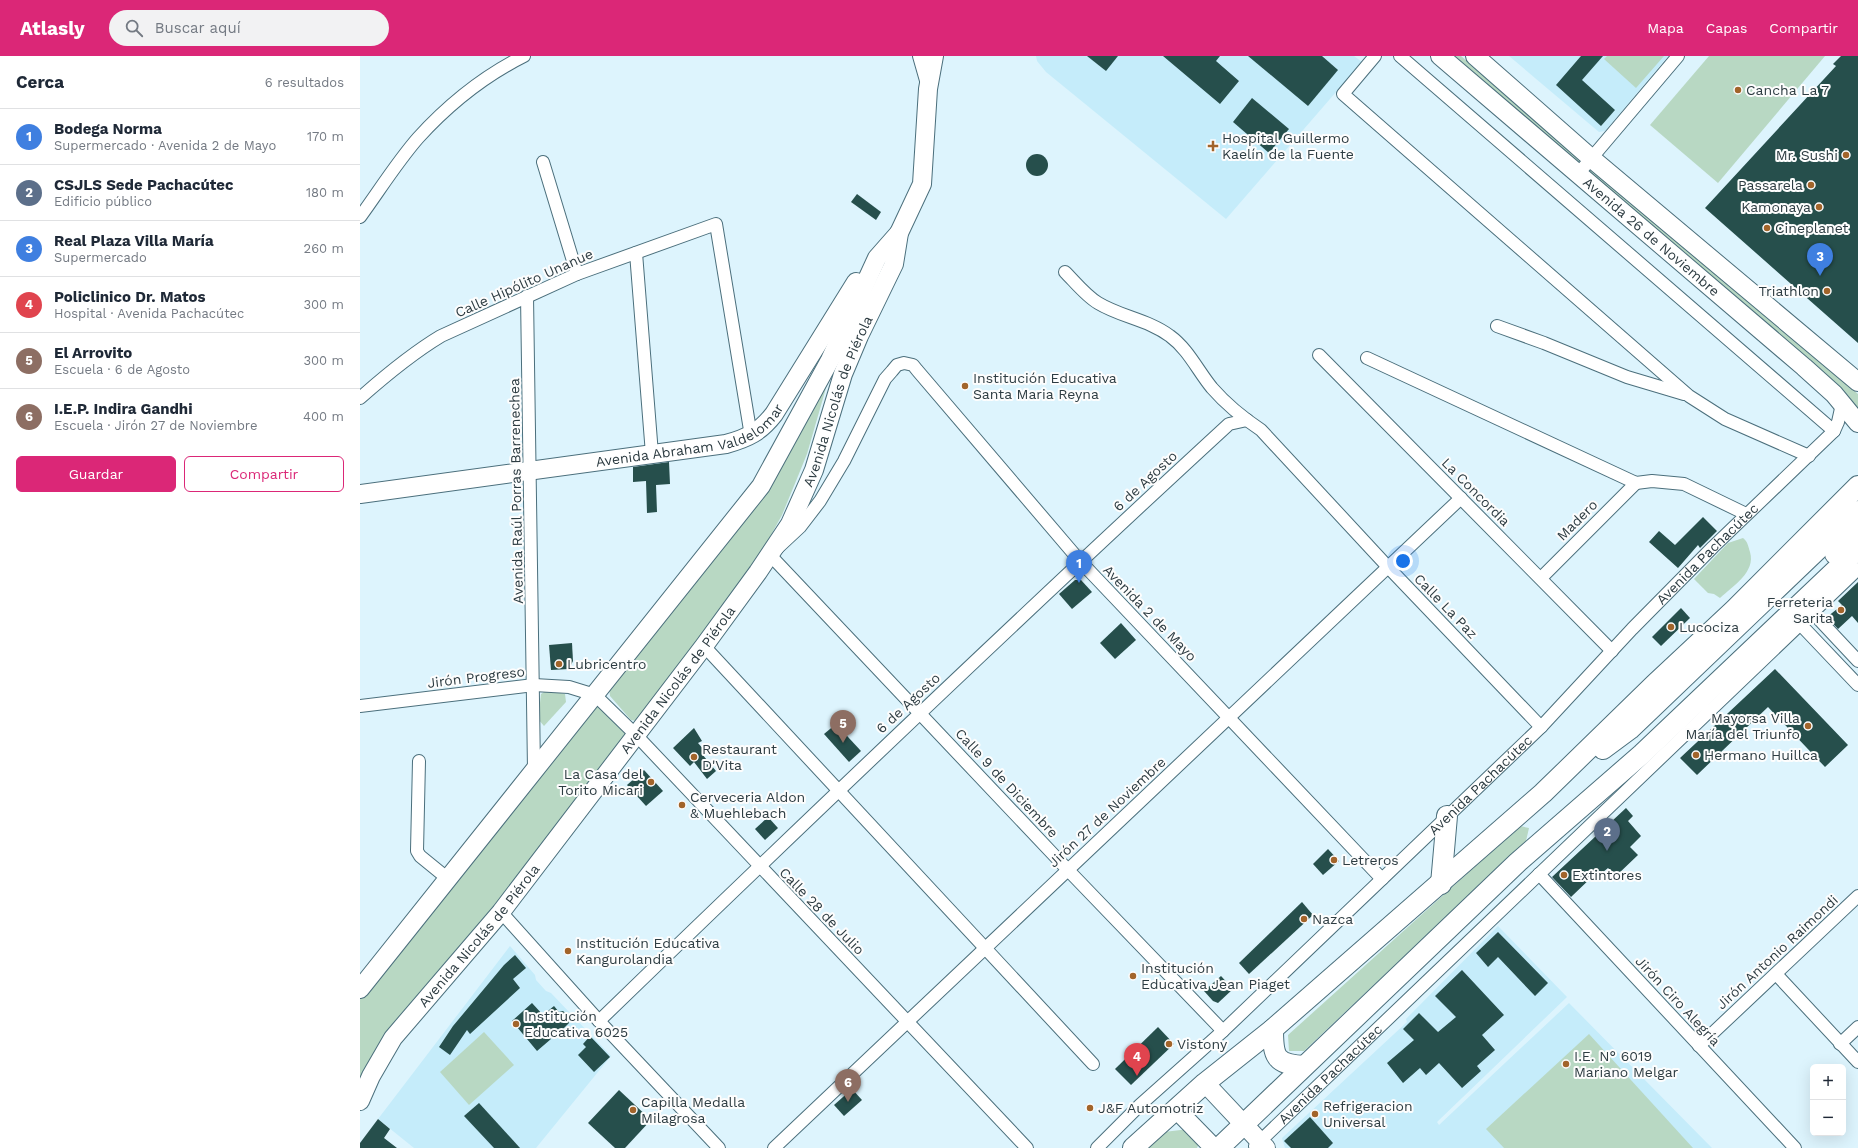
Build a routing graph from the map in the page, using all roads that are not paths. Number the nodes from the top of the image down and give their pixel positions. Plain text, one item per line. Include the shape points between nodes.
1 (524, 56) edge
2 (919, 56) edge
3 (934, 56) edge
4 (1375, 56) edge
5 (1400, 56) edge
6 (1440, 56) edge
7 (1475, 56) edge
8 (1678, 56) edge
9 (928, 89) junction
10 (1591, 158) junction
11 (543, 162) dead end
12 (1578, 174) junction
13 (910, 208) junction
14 (360, 217) edge
15 (899, 233) junction
16 (636, 253) junction
17 (1065, 272) dead end
18 (577, 274) junction
19 (527, 296) junction
20 (1497, 326) dead end
21 (1319, 355) dead end
22 (1368, 358) dead end
23 (1858, 382) edge
24 (1690, 396) junction
25 (360, 398) edge
26 (1842, 404) junction
27 (1247, 420) junction
28 (1858, 423) edge
29 (1834, 431) junction
30 (751, 436) junction
31 (652, 454) junction
32 (1809, 456) junction
33 (531, 471) junction
34 (1636, 483) junction
35 (1858, 486) edge
36 (360, 494) edge
37 (1461, 498) junction
38 (1858, 511) edge
39 (1746, 514) junction
40 (1858, 532) edge
41 (1858, 549) edge
42 (770, 555) junction
43 (1080, 561) junction
44 (1388, 567) junction
45 (1858, 569) edge
46 (1541, 578) junction
47 (1813, 613) junction
48 (1801, 625) junction
49 (704, 646) junction
50 (1612, 651) junction
51 (1858, 661) edge
52 (534, 685) junction
53 (1858, 685) edge
54 (595, 695) junction
55 (360, 706) edge
56 (920, 713) junction
57 (1229, 718) junction
58 (1541, 727) junction
59 (637, 736) junction
60 (419, 761) dead end
61 (534, 770) junction
62 (838, 790) junction
63 (1543, 793) junction
64 (1447, 816) junction
65 (1559, 826) junction
66 (759, 867) junction
67 (1068, 870) junction
68 (1539, 874) junction
69 (447, 878) junction
70 (1382, 879) junction
71 (1441, 884) junction
72 (1858, 896) edge
73 (501, 912) junction
74 (985, 948) junction
75 (1776, 974) junction
76 (360, 989) edge
77 (599, 1021) junction
78 (907, 1022) junction
79 (1858, 1027) edge
80 (1273, 1029) junction
81 (1223, 1031) junction
82 (1840, 1044) junction
83 (1699, 1046) junction
84 (1858, 1062) edge
85 (1093, 1064) dead end
86 (1304, 1066) junction
87 (1205, 1083) junction
88 (360, 1101) edge
89 (1176, 1109) junction
90 (1243, 1124) junction
91 (1260, 1146) edge
92 (1132, 1147) edge
93 (718, 1148) edge
94 (774, 1148) edge
95 (1027, 1148) edge
96 (1097, 1148) edge
97 (1214, 1148) edge
98 (1219, 1148) edge
99 (1795, 1148) edge

1 - 14 street via 498,69 449,108 418,139
2 - 9 street
3 - 9 main road, Avenida Nicolás de Piérola
4 - 24 street via 1343,94
5 - 29 street
6 - 12 main road, Avenida 26 de Noviembre
7 - 10 main road, Avenida 26 de Noviembre
8 - 10 street
9 - 13 main road, Avenida Nicolás de Piérola via 922,184
10 - 12 street
10 - 23 main road, Avenida 26 de Noviembre
11 - 18 street
12 - 26 main road, Avenida 26 de Noviembre via 1804,367
13 - 15 main road, Avenida Nicolás de Piérola
13 - 30 main road, Avenida Abraham Valdelomar via 867,264 774,414 764,427
15 - 42 main road, Avenida Nicolás de Piérola via 894,264 843,374 814,470 790,524
15 - 54 main road, Avenida Nicolás de Piérola via 877,258 830,360 760,486
16 - 18 street, Calle Hipólito Unanue
16 - 30 street, Calle Hipólito Unanue via 716,224
16 - 31 street
17 - 27 street, Calle La Paz via 1098,303 1153,325 1171,336 1213,388
18 - 19 street, Calle Hipólito Unanue
19 - 25 street, Calle Hipólito Unanue via 441,336 399,364
19 - 33 street, Avenida Raúl Porras Barrenechea
20 - 24 street via 1627,377
21 - 37 street, La Concordia
22 - 34 street
24 - 32 street via 1725,419
26 - 28 main road, Avenida 26 de Noviembre
26 - 29 street, Avenida Pachacútec
27 - 43 street, 6 de Agosto via 1229,424
27 - 44 street, Calle La Paz via 1261,430
29 - 32 street, Avenida Pachacútec
30 - 31 main road, Avenida Abraham Valdelomar via 726,444
31 - 33 main road, Avenida Abraham Valdelomar
32 - 39 street, Avenida Pachacútec
33 - 36 main road, Avenida Abraham Valdelomar
33 - 52 street, Avenida Raúl Porras Barrenechea
34 - 39 street via 1652,481 1684,484
34 - 46 street, Madero
35 - 63 main road via 1734,610
37 - 44 street, Jirón 27 de Noviembre
37 - 46 street, La Concordia
38 - 63 main road via 1630,729
39 - 50 street, Avenida Pachacútec
40 - 65 main road, Avenida Pachacútec via 1633,745
41 - 65 main road, Avenida Pachacútec via 1642,754
42 - 43 street, Avenida 2 de Mayo via 800,527 820,501 844,461 885,379 897,365 904,363 918,370
42 - 49 main road, Avenida Nicolás de Piérola
42 - 56 street, Calle 9 de Diciembre
43 - 56 street, 6 de Agosto
43 - 57 street, Avenida 2 de Mayo
44 - 57 street, Jirón 27 de Noviembre
44 - 58 street, Calle La Paz
45 - 47 street, Avenida Pachacútec
46 - 50 street, La Concordia
47 - 48 street, Avenida Pachacútec
47 - 51 street
48 - 53 street
48 - 68 street, Avenida Pachacútec
49 - 59 main road, Avenida Nicolás de Piérola
49 - 62 street
50 - 58 street, Avenida Pachacútec
52 - 54 street, Jirón Progreso via 569,688
52 - 55 street, Jirón Progreso
52 - 61 street, Avenida Raúl Porras Barrenechea
54 - 59 street, Calle 28 de Julio
54 - 61 main road, Avenida Nicolás de Piérola
56 - 62 street, 6 de Agosto
56 - 67 street, Calle 9 de Diciembre
57 - 67 street, Jirón 27 de Noviembre
57 - 70 street, Avenida 2 de Mayo
58 - 64 street, Avenida Pachacútec
59 - 66 street, Calle 28 de Julio
59 - 73 main road, Avenida Nicolás de Piérola
60 - 69 street via 417,851
61 - 69 main road, Avenida Nicolás de Piérola
62 - 66 street, 6 de Agosto
62 - 74 street
63 - 71 main road
64 - 70 street, Avenida Pachacútec
64 - 71 main road
65 - 86 main road, Avenida Pachacútec
66 - 77 street, 6 de Agosto
66 - 78 street, Calle 28 de Julio
67 - 74 street, Jirón 27 de Noviembre
67 - 81 street, Calle 9 de Diciembre
68 - 83 street, Jirón Ciro Alegría
68 - 91 street, Avenida Pachacútec
69 - 76 main road, Avenida Nicolás de Piérola
70 - 81 street, Avenida Pachacútec
71 - 80 main road
72 - 75 street, Jirón Antonio Raimondi
73 - 77 street
73 - 88 main road, Avenida Nicolás de Piérola via 393,1038 370,1076
74 - 78 street, Jirón 27 de Noviembre
74 - 85 street
75 - 82 street
75 - 83 street, Jirón Antonio Raimondi
77 - 93 street
78 - 94 street, Jirón 27 de Noviembre
78 - 95 street, Calle 28 de Julio
79 - 82 street
80 - 86 main road via 1274,1053 1286,1064
80 - 87 main road
81 - 96 street, Avenida Pachacútec via 1140,1105
82 - 84 street
83 - 99 street, Jirón Ciro Alegría
86 - 90 main road, Avenida Pachacútec
87 - 89 main road
87 - 90 main road
89 - 92 main road
89 - 97 main road
90 - 91 main road
90 - 98 main road, Avenida Pachacútec

